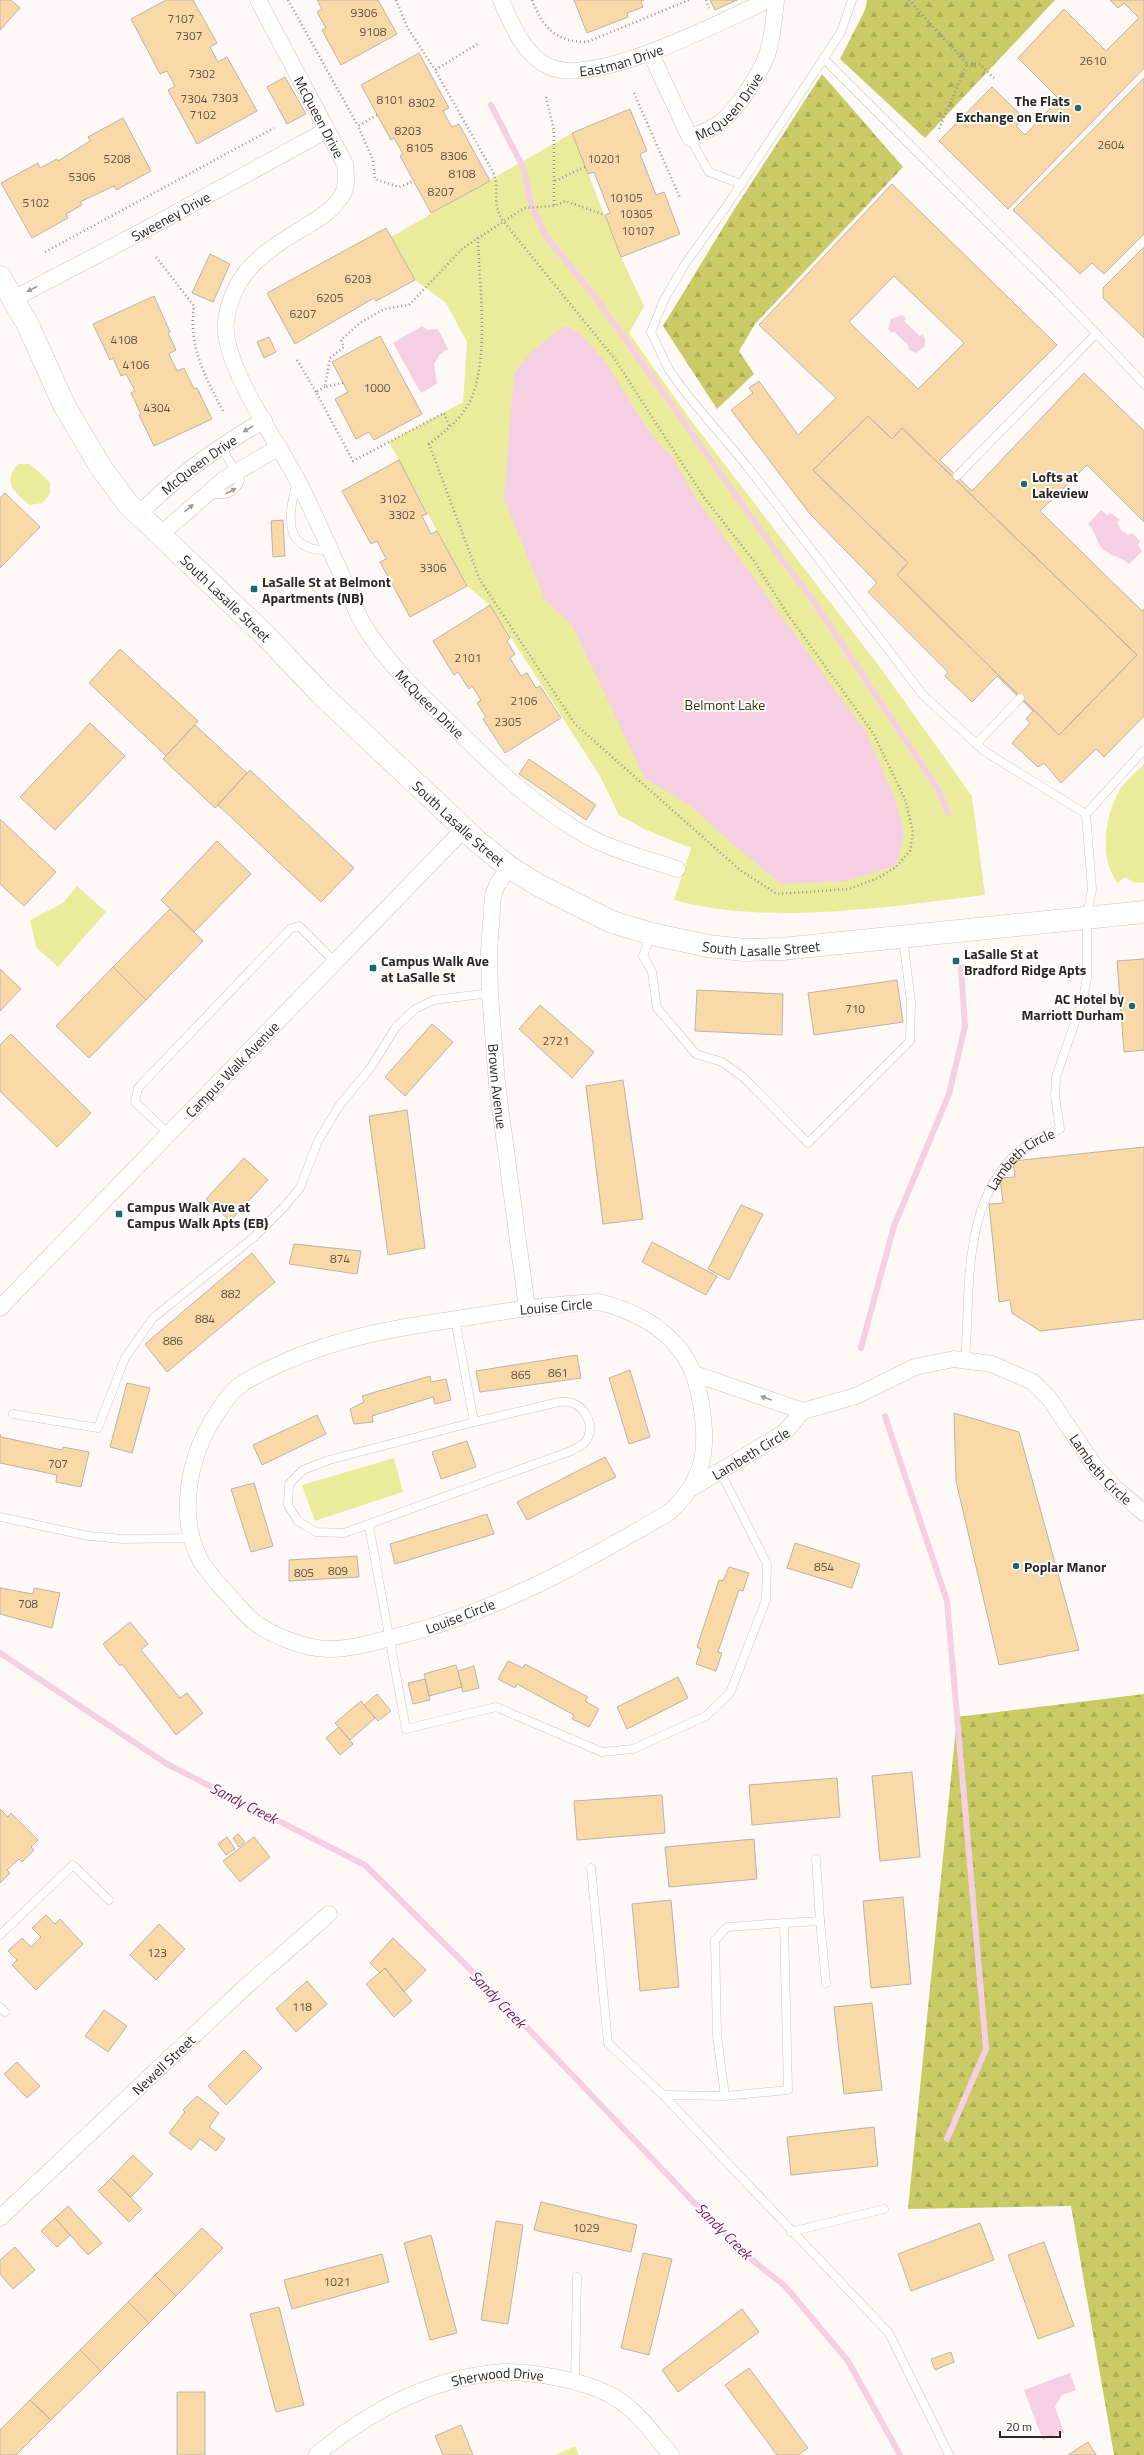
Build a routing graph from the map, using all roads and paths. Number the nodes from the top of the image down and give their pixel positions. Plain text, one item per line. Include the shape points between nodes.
1 (258, 0) edge
2 (288, 0) edge
3 (396, 0) edge
4 (501, 0) edge
5 (532, 0) edge
6 (689, 0) edge
7 (706, 0) edge
8 (768, 0) edge
9 (776, 0) edge
10 (852, 0) edge
11 (909, 0) edge
12 (709, 8) dead end
13 (479, 43) dead end
14 (650, 52) junction
15 (823, 58) junction
16 (967, 64) junction
17 (435, 70) junction
18 (994, 78) dead end
19 (634, 93) dead end
20 (546, 97) dead end
21 (377, 115) dead end
22 (358, 126) junction
23 (274, 128) dead end
24 (939, 129) dead end
25 (327, 130) junction
26 (690, 138) junction
27 (585, 167) dead end
28 (414, 181) dead end
29 (555, 181) junction
30 (741, 184) junction
31 (680, 198) dead end
32 (554, 206) junction
33 (605, 215) dead end
34 (504, 221) junction
35 (478, 238) junction
36 (46, 252) dead end
37 (156, 257) dead end
38 (0, 277) edge
39 (13, 299) junction
40 (1095, 335) junction
41 (297, 360) dead end
42 (343, 383) dead end
43 (1144, 384) edge
44 (325, 387) junction
45 (316, 392) junction
46 (224, 413) dead end
47 (264, 420) junction
48 (450, 428) junction
49 (221, 446) junction
50 (279, 447) junction
51 (236, 472) junction
52 (957, 476) dead end
53 (298, 480) junction
54 (139, 514) junction
55 (160, 535) junction
56 (330, 550) junction
57 (1020, 698) dead end
58 (976, 744) junction
59 (1144, 750) edge
60 (1086, 814) junction
61 (464, 829) junction
62 (509, 867) junction
63 (677, 869) dead end
64 (1144, 912) edge
65 (1086, 917) junction
66 (652, 934) junction
67 (903, 937) junction
68 (336, 962) junction
69 (490, 993) junction
70 (169, 1134) junction
71 (0, 1308) edge
72 (527, 1308) junction
73 (455, 1319) junction
74 (965, 1361) junction
75 (695, 1374) junction
76 (803, 1411) junction
77 (13, 1414) dead end
78 (474, 1422) junction
79 (720, 1471) junction
80 (692, 1488) junction
81 (1144, 1513) edge
82 (0, 1517) edge
83 (369, 1526) junction
84 (193, 1538) junction
85 (388, 1639) junction
86 (816, 1859) dead end
87 (591, 1868) dead end
88 (109, 1900) dead end
89 (329, 1914) dead end
90 (820, 1921) junction
91 (784, 1923) junction
92 (0, 1935) edge
93 (826, 1983) dead end
94 (663, 2095) junction
95 (725, 2096) junction
96 (884, 2209) dead end
97 (0, 2218) edge
98 (792, 2232) junction
99 (577, 2277) dead end
100 (575, 2381) junction
101 (316, 2455) edge
102 (670, 2455) edge
103 (949, 2455) edge

1 - 25 street, McQueen Drive
2 - 22 path
3 - 17 path via 406,27
4 - 14 street, Eastman Drive via 520,41 550,67 570,71 589,70
5 - 6 path via 542,22 564,39 587,42
7 - 12 path
8 - 14 street, Eastman Drive
9 - 26 street, McQueen Drive via 772,37 766,56 744,94 724,119
10 - 15 lane via 841,32
11 - 16 path
13 - 17 path
14 - 26 street, McQueen Drive
15 - 30 lane
15 - 40 lane via 1059,294
16 - 18 path via 980,64
16 - 24 path
17 - 34 path via 493,172 496,180 496,208
19 - 31 path
20 - 29 path via 554,131
21 - 22 path
22 - 28 path via 373,160 375,179 399,187
23 - 36 path
25 -> 39 street, Sweeney Drive
25 - 47 street, McQueen Drive via 345,164 346,182 342,196 317,220 269,248 245,271 232,294 226,321 226,339 231,355
26 - 30 lane via 709,172
27 - 29 path
29 - 32 path
30 - 58 lane via 685,264 664,300 651,332 669,370 747,466 870,629 923,695
32 - 33 path via 565,201
32 - 34 path via 524,208
34 - 35 path
34 - 48 path via 614,358 705,499 754,561 786,612 873,733 905,799 913,832 910,851 896,867 878,878 849,889 777,894 740,870 576,724 480,580 429,444
35 - 44 path via 463,248 409,304 384,309 360,323 341,340 344,347 330,358
35 - 48 path via 481,350 473,394
37 - 46 path via 194,306 192,317 197,360
38 - 39 street, South Lasalle Street
39 - 54 street, South Lasalle Street via 28,325 64,405 82,436 117,490
40 - 43 lane
40 - 52 lane
41 - 45 path
42 - 44 path
44 - 45 path
45 - 48 path via 353,461 444,413
47 -> 49 street, McQueen Drive
47 - 50 street, McQueen Drive
49 - 51 lane
49 - 54 street, McQueen Drive via 178,476
50 - 51 street, McQueen Drive
50 - 53 street, McQueen Drive
55 -> 51 street, McQueen Drive via 207,492
53 - 56 street, McQueen Drive
53 - 56 lane via 291,506 290,524 293,536 313,551
54 - 55 street, South Lasalle Street
55 - 61 street, South Lasalle Street
56 - 63 street, McQueen Drive via 361,620 375,642 435,709 514,785 538,804 588,836 610,847
57 - 58 lane
58 - 60 lane
59 - 60 lane
60 - 65 lane via 1092,889
61 - 62 street, South Lasalle Street
61 - 68 street, Campus Walk Avenue
62 - 66 street, South Lasalle Street via 538,885 612,922
62 - 69 street, Brown Avenue via 497,885 494,896 489,952
64 - 65 street, South Lasalle Street
65 - 67 street, South Lasalle Street
65 - 74 lane, Lambeth Circle via 1087,977 1083,999 1056,1077 1055,1096 1060,1129 1027,1144 1005,1165 992,1183 982,1207 973,1241
66 - 67 street, South Lasalle Street via 708,946 744,950 782,949
66 - 67 lane via 643,956 652,972 657,1008 696,1054 722,1062 743,1077 808,1143 910,1041 911,1002
68 - 70 street, Campus Walk Avenue
68 - 70 lane via 299,926 290,929 138,1088 135,1102
69 - 72 street, Brown Avenue via 496,1084
69 - 77 lane via 434,1000 415,1009 396,1027 370,1067 339,1106 318,1141 300,1188 243,1247 153,1318 125,1358 98,1428
70 - 71 street, Campus Walk Avenue
72 - 73 street, Louise Circle
72 - 75 street, Louise Circle via 599,1302 618,1306 658,1328 680,1350
73 - 78 lane
73 - 84 street, Louise Circle via 382,1330 344,1339 249,1378 235,1389 208,1429 192,1469 189,1495
74 - 76 street, Lambeth Circle via 939,1361 914,1367 856,1396
74 - 81 street, Lambeth Circle via 992,1364 1033,1382 1049,1398 1094,1465 1114,1488
76 -> 75 street, Lambeth Circle
75 - 80 street, Louise Circle via 705,1428 705,1449
76 - 79 street, Lambeth Circle via 785,1432
78 - 83 lane via 329,1460 303,1470 289,1484 288,1505 298,1521 316,1532 344,1533
78 - 83 lane via 559,1402 571,1402 580,1407 588,1418 590,1434 584,1443 571,1451
79 - 80 street, Lambeth Circle
79 - 85 lane via 767,1564 766,1600 730,1693 706,1716 632,1749 602,1752 496,1707 406,1729
80 - 85 street, Louise Circle via 668,1513 556,1576 452,1621
82 - 84 lane via 89,1536 123,1539
83 - 85 lane
84 - 85 street, Louise Circle via 209,1573 246,1615 263,1628 308,1646 325,1649 347,1648
86 - 90 lane
87 - 94 lane via 608,2044
88 - 92 lane via 73,1865
89 - 97 street, Newell Street via 243,1989
90 - 91 lane
90 - 93 lane
91 - 95 lane via 788,2090
91 - 95 lane via 726,1927 716,1940 717,2036
94 - 95 lane
94 - 98 lane
96 - 98 lane
98 - 103 lane via 889,2333
99 - 100 lane
100 - 101 street, Sherwood Drive via 514,2372 494,2372 466,2378 409,2397 376,2412
100 - 102 street, Sherwood Drive via 617,2399 632,2411

